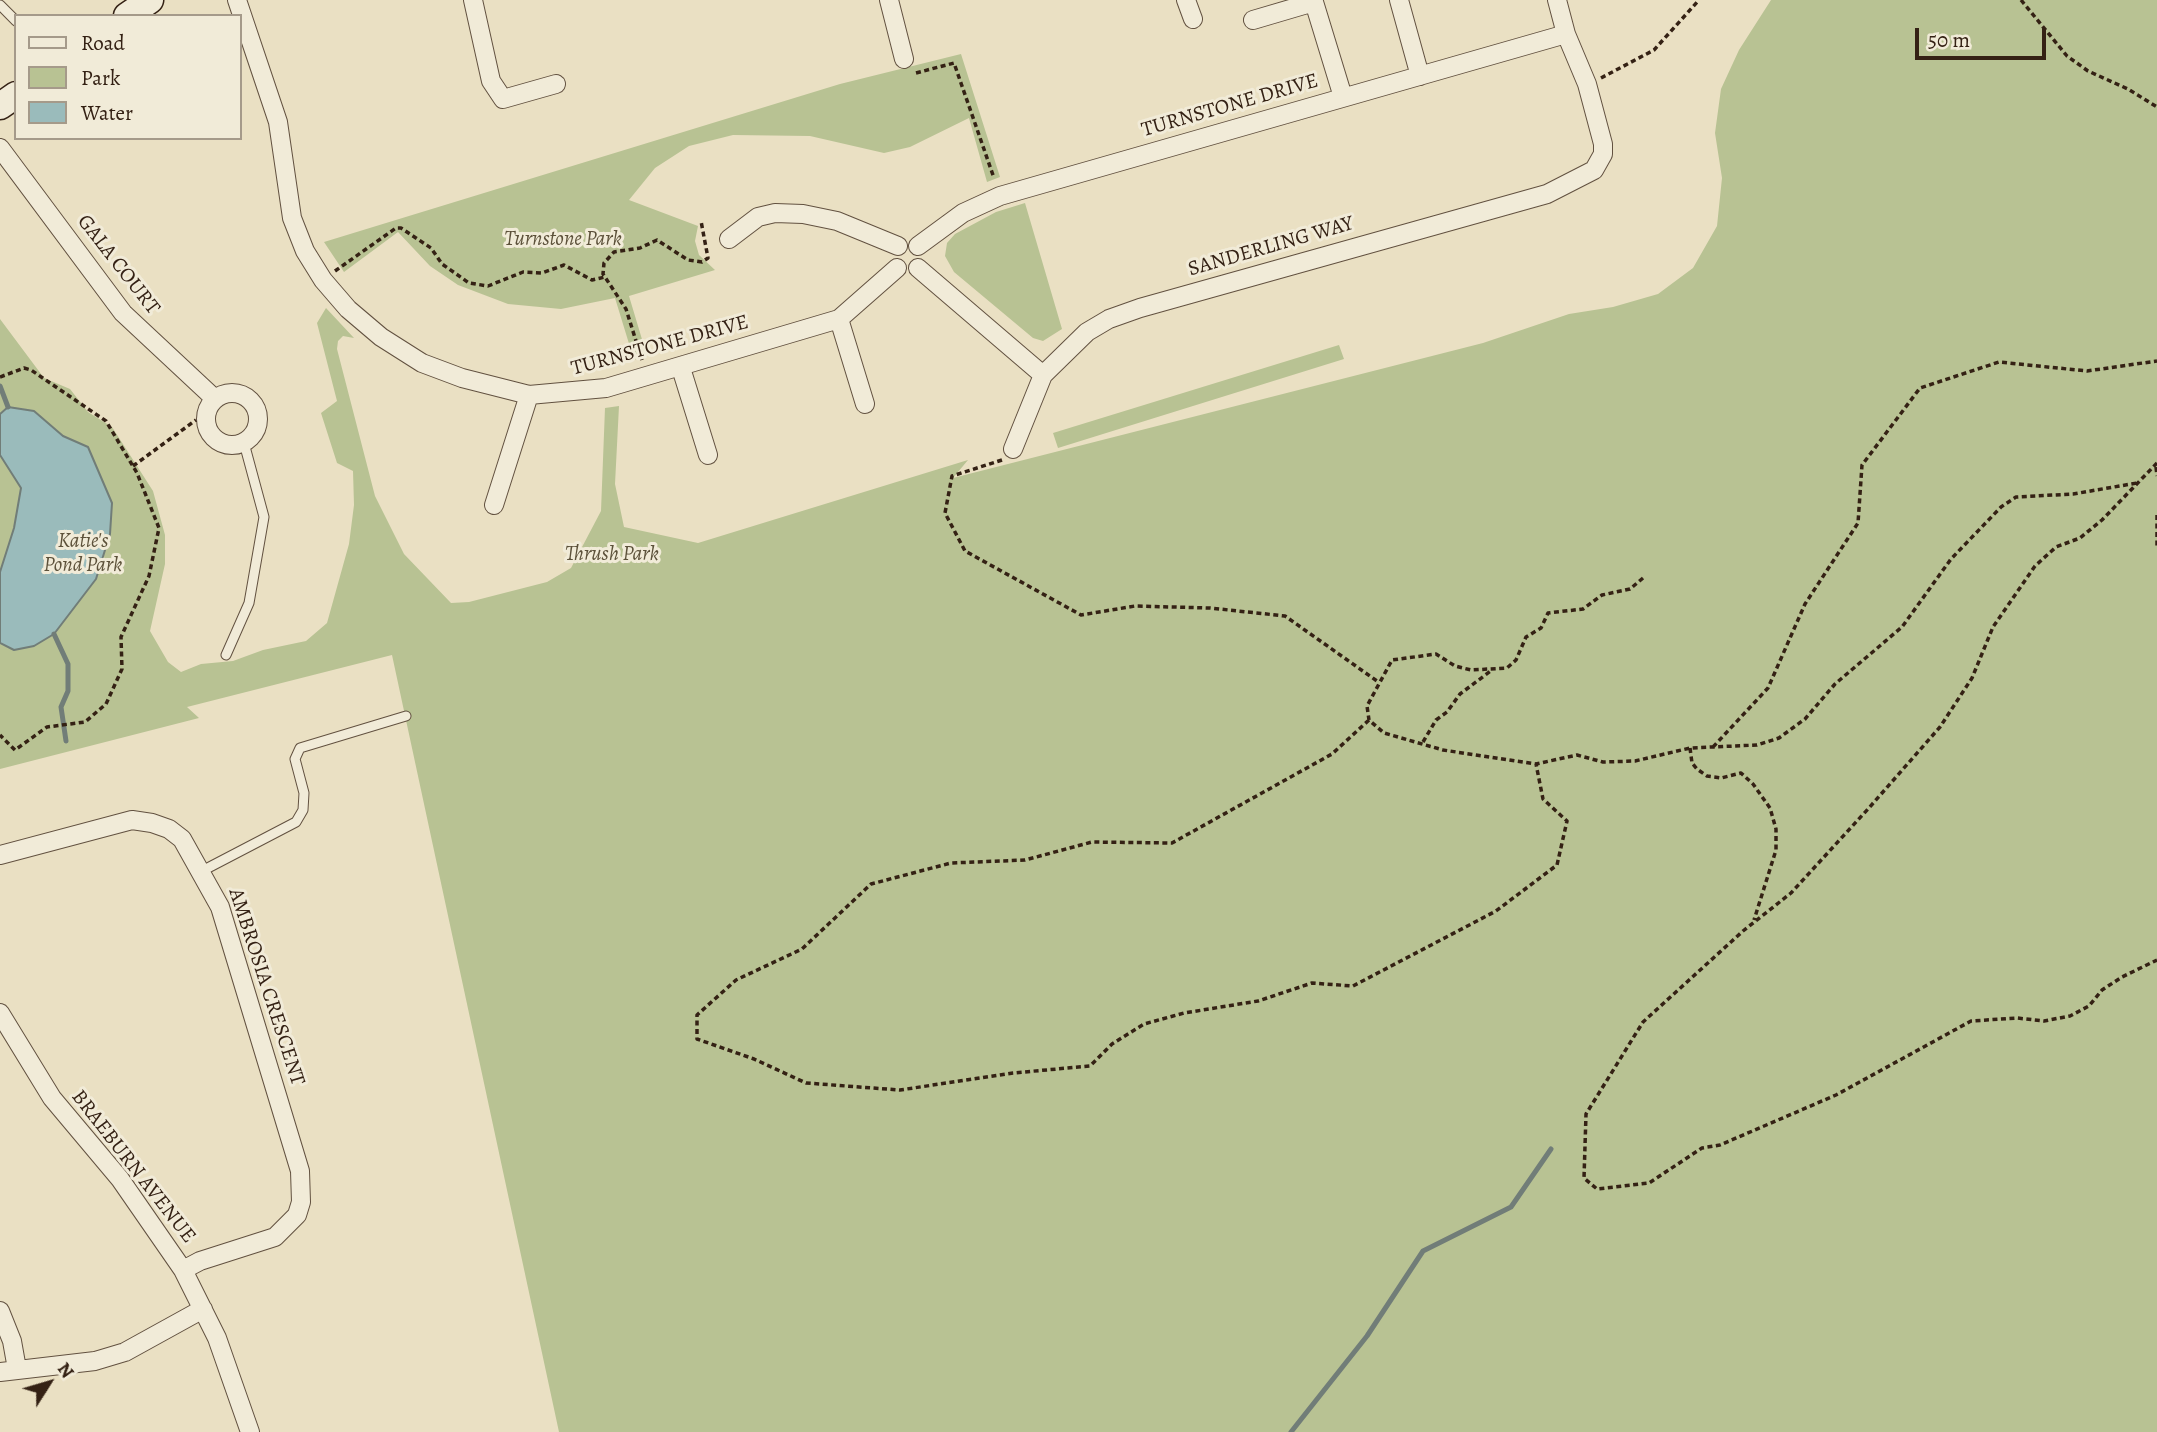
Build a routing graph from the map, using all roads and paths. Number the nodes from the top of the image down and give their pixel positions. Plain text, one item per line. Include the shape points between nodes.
1 (150, 0) edge
2 (473, 0) edge
3 (889, 0) edge
4 (1186, 0) edge
5 (1399, 0) edge
6 (1557, 0) edge
7 (1699, 0) edge
8 (2021, 0) edge
9 (0, 5) edge
10 (130, 14) edge
11 (242, 15) edge
12 (14, 19) edge
13 (1193, 19) dead end
14 (1253, 20) dead end
15 (1566, 34) junction
16 (904, 59) dead end
17 (922, 72) dead end
18 (1420, 76) junction
19 (1600, 79) dead end
20 (556, 85) dead end
21 (1343, 97) junction
22 (2157, 107) edge
23 (0, 148) edge
24 (994, 178) dead end
25 (701, 221) dead end
26 (729, 239) dead end
27 (898, 246) junction
28 (918, 246) junction
29 (897, 268) junction
30 (918, 268) junction
31 (334, 272) dead end
32 (605, 277) junction
33 (839, 319) junction
34 (642, 360) dead end
35 (2157, 361) edge
36 (681, 368) junction
37 (1043, 374) junction
38 (3, 376) edge
39 (529, 395) junction
40 (214, 398) junction
41 (865, 404) dead end
42 (196, 420) dead end
43 (244, 443) junction
44 (1013, 453) joint
45 (708, 455) dead end
46 (2156, 465) edge
47 (133, 466) junction
48 (2157, 476) edge
49 (2139, 483) junction
50 (494, 505) dead end
51 (2157, 515) edge
52 (2157, 548) edge
53 (1643, 578) dead end
54 (226, 655) dead end
55 (1494, 669) junction
56 (1378, 681) junction
57 (406, 716) dead end
58 (1369, 720) junction
59 (0, 735) edge
60 (1423, 742) junction
61 (1713, 747) junction
62 (1690, 748) junction
63 (1536, 764) junction
64 (0, 855) edge
65 (202, 871) junction
66 (1754, 922) junction
67 (2157, 960) edge
68 (0, 1013) edge
69 (183, 1270) junction
70 (203, 1309) junction
71 (0, 1311) edge
72 (8, 1370) edge
73 (250, 1432) edge

1 - 10 main road
2 - 20 street via 491,81 503,99
3 - 16 street
4 - 13 street
5 - 18 street
6 - 15 street
7 - 19 path via 1654,50
8 - 22 path via 2067,56
9 - 12 lane
11 - 39 street, TURNSTONE DRIVE via 278,122 292,218 323,280 381,337 422,363
14 - 21 street via 1314,2
15 - 18 street, TURNSTONE DRIVE
15 - 37 street, SANDERLING WAY via 1587,84 1603,144 1600,163 1585,176 1547,194 1140,307 1087,332
17 - 24 path via 954,63
18 - 21 street, TURNSTONE DRIVE
21 - 28 street, TURNSTONE DRIVE via 1000,196 963,213
23 - 40 street, GALA COURT via 123,313
25 - 32 path via 708,258 702,262 688,260 657,240 614,252 604,263
26 - 27 street via 758,217 803,214 837,221
27 - 28 street
27 - 29 street via 893,254
28 - 30 street via 922,254
29 - 30 street via 904,272
29 - 33 street, TURNSTONE DRIVE
30 - 37 street
31 - 32 path via 401,228 469,283 488,286 516,274 541,273 564,265 592,280
32 - 34 path via 626,309
33 - 36 street, TURNSTONE DRIVE
33 - 41 street
35 - 61 path via 2087,371 1999,362 1920,388 1862,466 1858,523 1805,604 1768,688
36 - 39 street, TURNSTONE DRIVE via 606,388
36 - 45 street
37 - 44 street, SANDERLING WAY
38 - 47 path via 31,370 69,395 106,421
39 - 50 street
40 - 43 street via 207,415 212,433 227,444
40 - 43 street via 234,394 252,404 258,425
42 - 47 path
43 - 54 lane via 264,517 248,603
44 - 56 path via 952,476 945,513 965,551 1081,615 1135,606 1285,616
46 - 48 path
46 - 49 path
47 - 59 path via 157,519 154,561 121,637 122,669 111,695 85,722 58,725 15,750
49 - 61 path via 2016,497 1951,559 1902,626 1835,684 1805,719 1779,738 1757,745
49 - 66 path via 2080,538 2056,547 2035,566 1993,627 1972,678 1940,727 1791,893
51 - 52 path
53 - 55 path via 1629,589 1602,595 1583,609 1548,613 1541,628 1527,637 1516,660 1507,668
55 - 56 path via 1454,666 1436,654 1410,656 1392,660
55 - 60 path via 1460,694
56 - 58 path via 1367,706
57 - 65 lane via 300,748 295,759 303,810 296,822
58 - 60 path via 1384,733
58 - 63 path via 1332,754 1172,843 1091,842 1025,860 951,863 871,884 802,949 736,980 697,1015 697,1039 806,1083 900,1090 1090,1066 1112,1044 1144,1024 1258,1001 1312,983 1353,986 1496,911 1557,865 1567,821 1543,799
60 - 63 path via 1443,750
61 - 62 path
62 - 63 path via 1635,761 1603,762 1577,755
62 - 66 path via 1697,769 1721,778 1741,773 1770,808 1776,850
64 - 65 street, AMBROSIA CRESCENT via 132,820 169,829 182,839
65 - 69 street, AMBROSIA CRESCENT via 227,926 302,1186 297,1215 275,1237
66 - 67 path via 1643,1022 1586,1114 1584,1178 1597,1189 1649,1183 1702,1148 1720,1145 1836,1095 1971,1021 2044,1021 2070,1016 2122,977
68 - 69 street, BRAEBURN AVENUE via 52,1098 120,1179
69 - 70 street, BRAEBURN AVENUE
70 - 72 street via 125,1352 95,1361
70 - 73 street, BRAEBURN AVENUE
71 - 72 street via 12,1342

